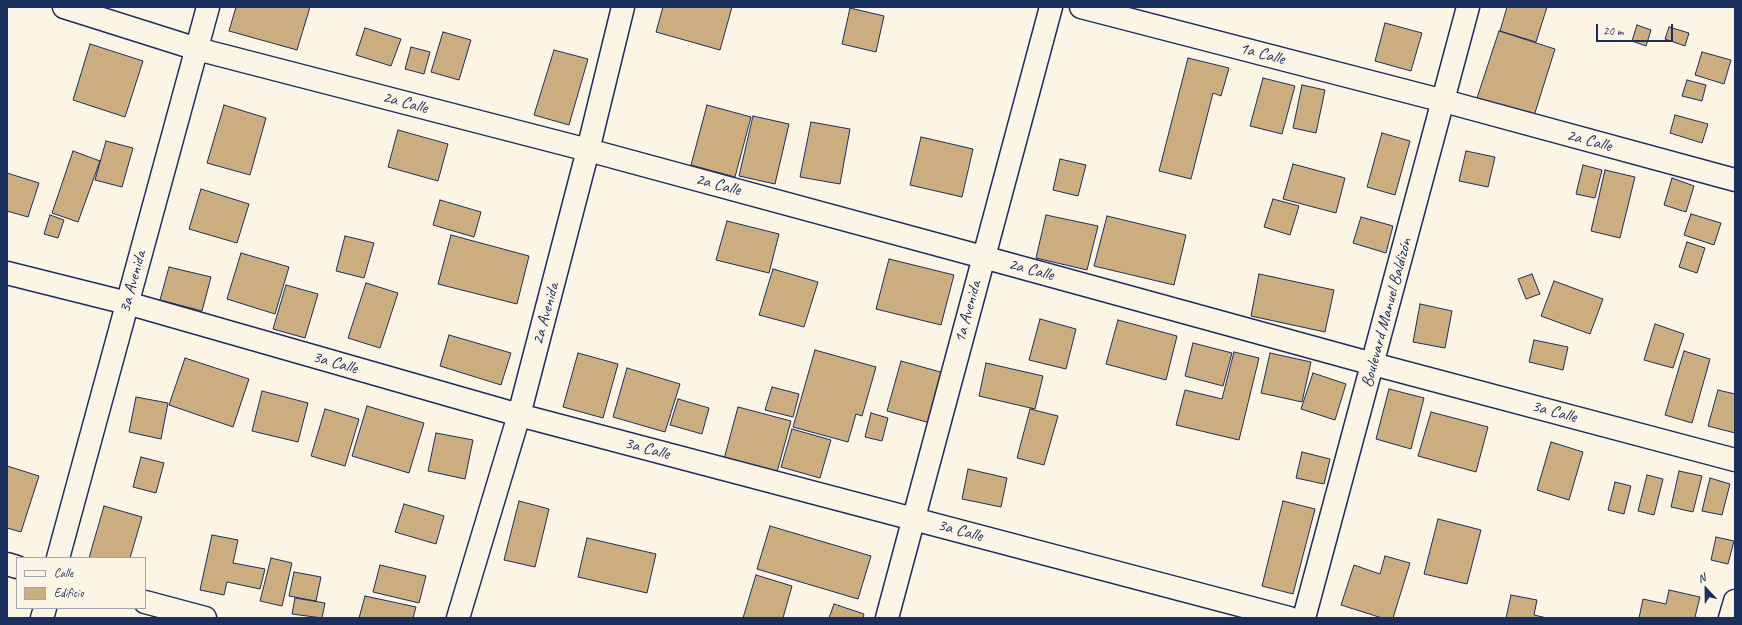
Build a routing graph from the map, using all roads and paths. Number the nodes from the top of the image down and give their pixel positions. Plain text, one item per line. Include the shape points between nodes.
1 (64, 7) edge
2 (208, 7) edge
3 (623, 7) edge
4 (1051, 7) edge
5 (1081, 7) edge
6 (1468, 7) edge
7 (198, 49) junction
8 (1444, 101) junction
9 (588, 150) junction
10 (1735, 180) edge
11 (983, 257) junction
12 (7, 273) edge
13 (127, 304) junction
14 (1373, 364) junction
15 (519, 415) junction
16 (1735, 460) edge
17 (913, 519) junction
18 (58, 557) edge
19 (1735, 601) edge
20 (146, 602) edge
21 (205, 618) edge
22 (458, 618) edge
23 (887, 618) edge
24 (1289, 618) edge
25 (1304, 618) edge
26 (1730, 618) edge

1 - 7 street, 2a Calle
2 - 7 street, 3a Avenida
3 - 9 street, 2a Avenida
4 - 11 street, 1a Avenida
5 - 8 street, 1a Calle
6 - 8 street, Boulevard Manuel Baldizón
7 - 9 street, 2a Calle
7 - 13 street, 3a Avenida
8 - 10 street, 2a Calle
8 - 14 street, Boulevard Manuel Baldizón
9 - 11 street, 2a Calle
9 - 15 street, 2a Avenida
11 - 14 street, 2a Calle
11 - 17 street, 1a Avenida
12 - 13 street, 3a Calle
13 - 15 street, 3a Calle
13 - 18 street, 3a Avenida
14 - 16 street, 3a Calle
14 - 25 street, Boulevard Manuel Baldizón
15 - 17 street, 3a Calle
15 - 22 street, 2a Avenida
17 - 23 street, 1a Avenida
17 - 24 street, 3a Calle
19 - 26 street
20 - 21 street

